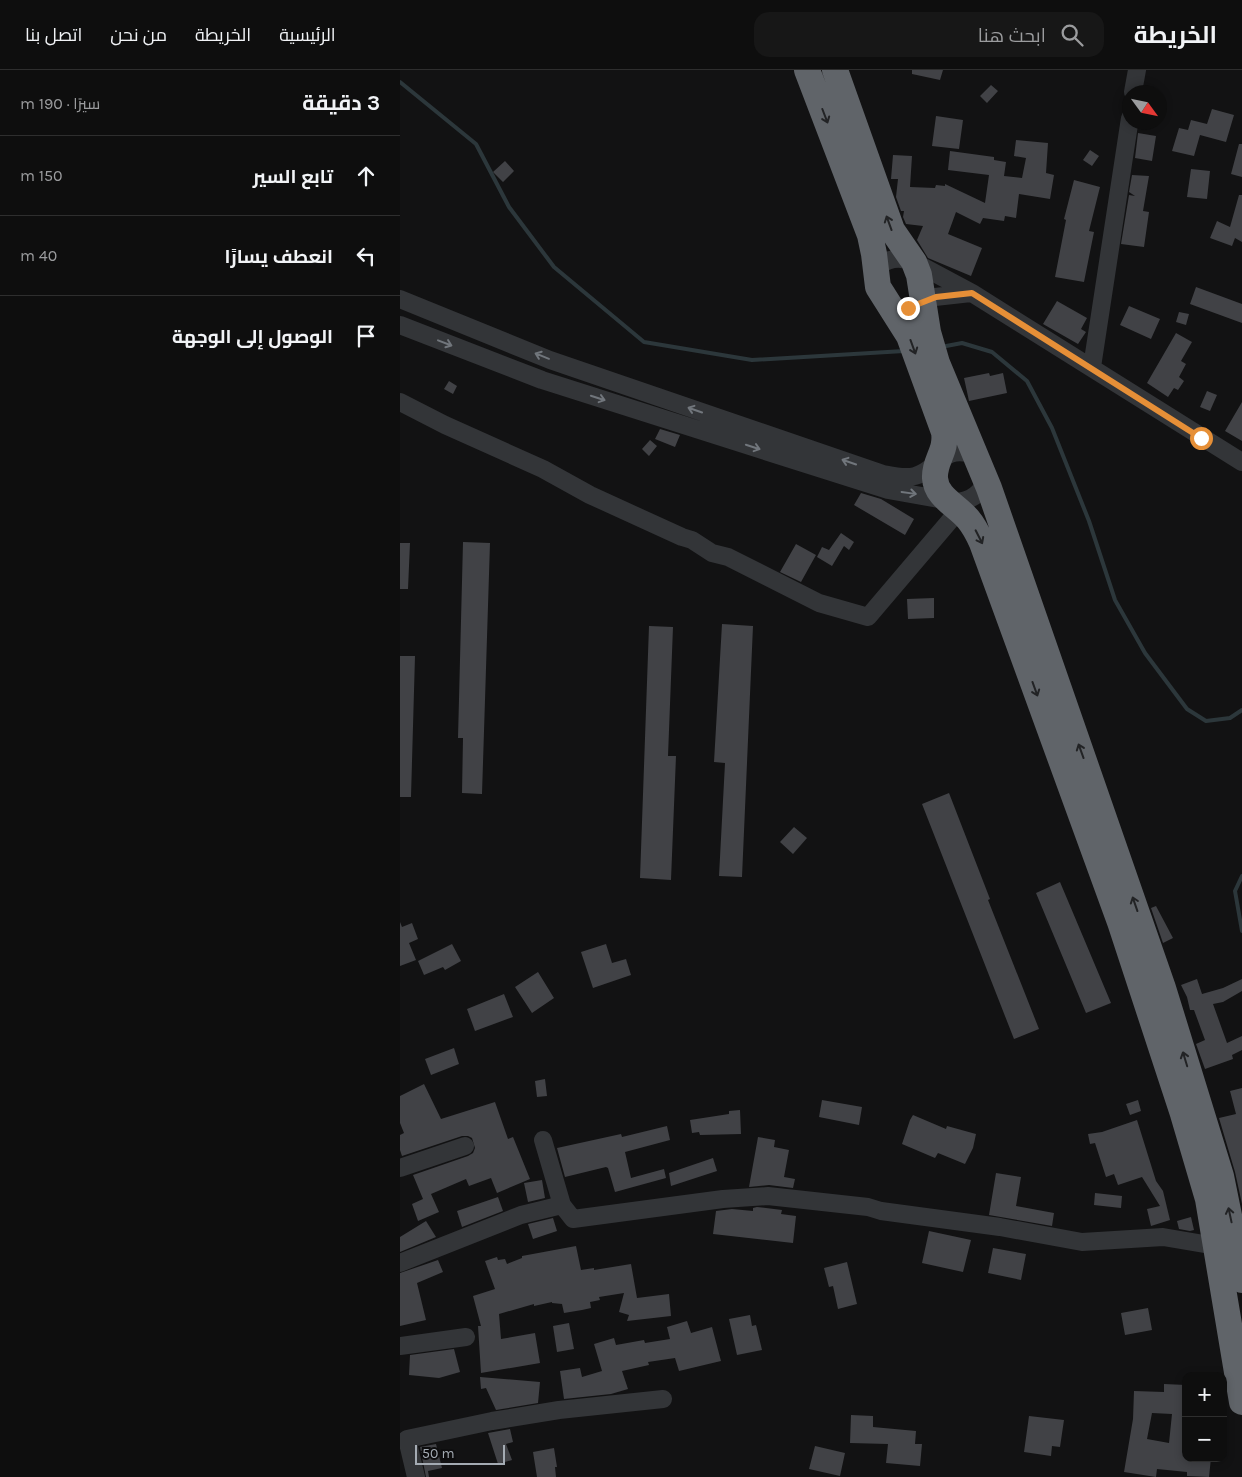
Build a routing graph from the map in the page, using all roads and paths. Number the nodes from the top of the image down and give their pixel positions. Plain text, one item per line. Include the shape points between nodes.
1 (807, 70) edge
2 (835, 70) edge
3 (1137, 70) edge
4 (1134, 85) edge
5 (1128, 130) edge
6 (914, 262) junction
7 (875, 269) junction
8 (972, 293) junction
9 (400, 299) edge
10 (923, 301) junction
11 (890, 308) junction
12 (400, 325) edge
13 (1092, 367) junction
14 (400, 402) edge
15 (975, 455) junction
16 (938, 460) junction
17 (1242, 462) edge
18 (986, 480) junction
19 (954, 505) junction
20 (543, 1140) dead end
21 (465, 1146) dead end
22 (400, 1168) edge
23 (562, 1205) junction
24 (1216, 1246) junction
25 (400, 1263) edge
26 (1242, 1280) edge
27 (466, 1337) dead end
28 (400, 1346) edge
29 (663, 1399) dead end
30 (1242, 1402) edge
31 (416, 1477) edge

1 -> 7 highway via 870,235
6 -> 2 highway via 892,230
3 - 4 street
5 - 13 street
6 - 7 street via 897,258
6 - 8 street
6 - 10 highway via 922,282
7 - 11 highway via 878,287
8 - 10 street via 948,294
8 - 13 street
16 -> 9 street via 913,476 883,474 550,360
10 - 11 street via 908,308
10 - 15 highway via 937,363
11 -> 16 highway via 909,336 944,432 945,442
12 -> 19 street via 542,380 860,482
13 - 17 street
14 - 19 street via 819,603 868,617
15 - 16 street via 952,453
15 - 18 highway
16 - 19 highway via 934,475 936,487
18 - 19 street via 980,492
26 -> 18 highway via 1221,1176 1163,988
19 -> 24 highway via 976,530 985,549 1120,922 1183,1114 1208,1199
20 - 23 street
21 - 22 street
23 - 24 street via 573,1219 768,1196 868,1207 1082,1242 1163,1237
23 - 25 street via 521,1215
24 - 30 highway
27 - 28 street
29 - 31 street via 558,1410 407,1439

